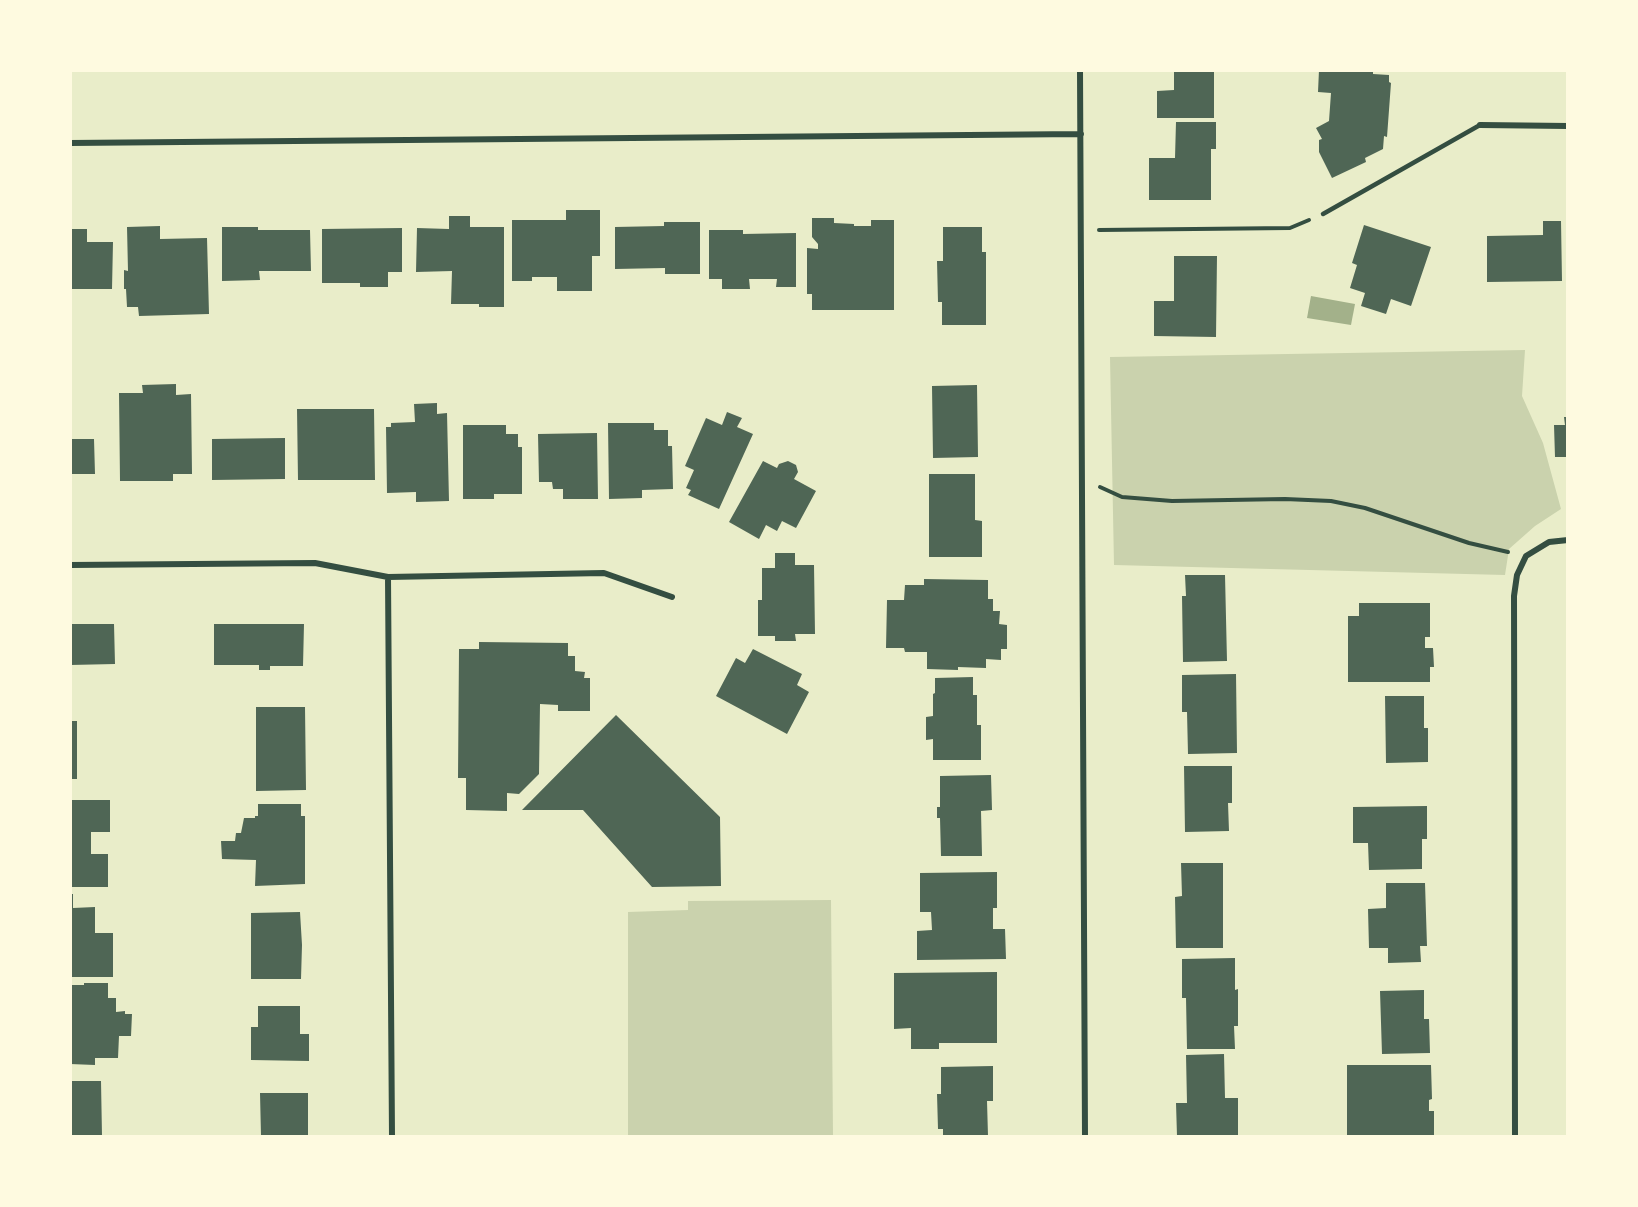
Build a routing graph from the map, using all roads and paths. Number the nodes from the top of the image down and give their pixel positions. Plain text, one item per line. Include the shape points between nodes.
1 (1080, 70) edge
2 (1480, 125) joint
3 (1568, 126) edge
4 (1081, 134) junction
5 (70, 144) edge
6 (1323, 214) joint
7 (1081, 230) junction
8 (1081, 477) junction
9 (1568, 540) edge
10 (1526, 556) junction
11 (70, 565) edge
12 (388, 577) junction
13 (672, 597) dead end
14 (392, 1137) edge
15 (1084, 1137) edge
16 (1515, 1137) edge

1 - 4 street
2 - 3 street
2 - 6 lane
4 - 5 street
4 - 7 street
6 - 7 path via 1290,228
7 - 8 street
8 - 10 path via 1122,497 1172,501 1331,501
8 - 15 street
9 - 10 street via 1550,542
10 - 16 street via 1517,574 1514,596
11 - 12 street via 315,563
12 - 13 street via 604,573
12 - 14 street

